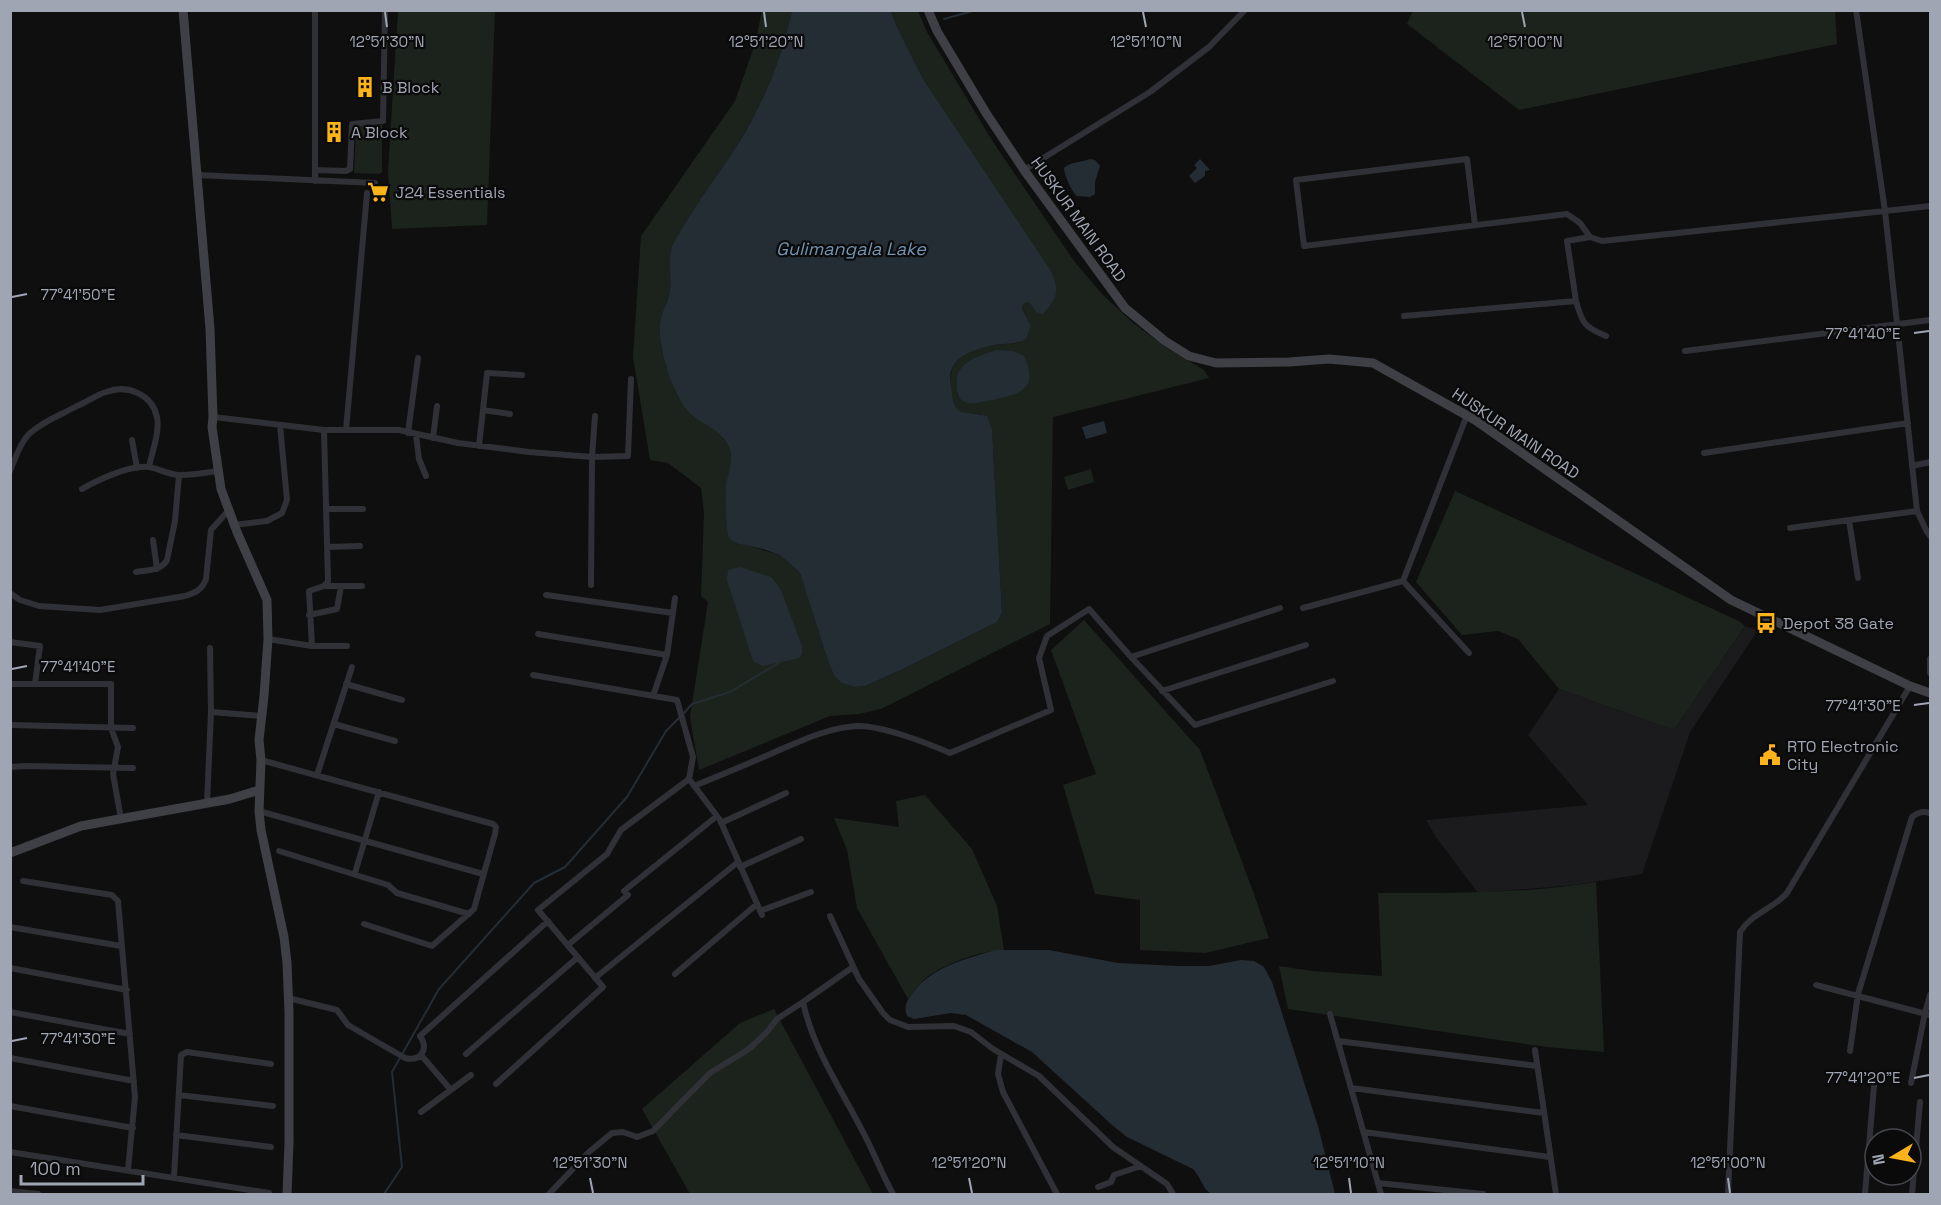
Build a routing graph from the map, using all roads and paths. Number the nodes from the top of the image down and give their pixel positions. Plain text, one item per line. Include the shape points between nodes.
1 (183, 10) edge
2 (315, 10) edge
3 (385, 10) edge
4 (928, 10) edge
5 (1245, 10) edge
6 (1856, 10) edge
7 (315, 170) junction
8 (326, 170) junction
9 (1024, 171) junction
10 (197, 175) junction
11 (315, 181) junction
12 (326, 181) junction
13 (375, 183) dead end
14 (367, 193) dead end
15 (1930, 206) edge
16 (1885, 211) junction
17 (1475, 225) junction
18 (1590, 237) junction
19 (1576, 301) junction
20 (1404, 316) dead end
21 (1930, 320) edge
22 (1897, 325) junction
23 (1606, 336) dead end
24 (1685, 351) dead end
25 (418, 358) dead end
26 (522, 375) dead end
27 (631, 379) dead end
28 (437, 406) dead end
29 (483, 410) junction
30 (510, 414) dead end
31 (1467, 415) junction
32 (595, 416) dead end
33 (213, 417) junction
34 (1908, 423) junction
35 (280, 425) junction
36 (324, 430) junction
37 (346, 430) junction
38 (408, 433) junction
39 (416, 435) junction
40 (433, 438) junction
41 (132, 440) dead end
42 (479, 446) junction
43 (1704, 453) dead end
44 (13, 456) edge
45 (592, 457) junction
46 (1930, 462) edge
47 (1912, 466) junction
48 (149, 467) junction
49 (137, 468) junction
50 (10, 471) edge
51 (217, 471) junction
52 (179, 475) junction
53 (426, 476) dead end
54 (82, 489) dead end
55 (326, 509) junction
56 (363, 509) dead end
57 (228, 511) junction
58 (1917, 511) junction
59 (1850, 520) junction
60 (234, 525) junction
61 (1790, 528) dead end
62 (1930, 536) edge
63 (153, 540) dead end
64 (360, 546) dead end
65 (327, 547) junction
66 (157, 569) junction
67 (135, 572) dead end
68 (1858, 578) dead end
69 (1403, 581) junction
70 (591, 585) dead end
71 (324, 586) junction
72 (341, 586) junction
73 (362, 586) dead end
74 (10, 592) edge
75 (546, 595) dead end
76 (675, 598) dead end
77 (1280, 608) dead end
78 (1303, 608) dead end
79 (673, 613) junction
80 (309, 615) junction
81 (538, 634) dead end
82 (268, 639) junction
83 (10, 642) edge
84 (1306, 645) dead end
85 (312, 646) junction
86 (347, 646) dead end
87 (210, 648) dead end
88 (1469, 653) dead end
89 (667, 656) junction
90 (1131, 657) junction
91 (1930, 659) edge
92 (351, 667) dead end
93 (1930, 673) edge
94 (533, 675) dead end
95 (1333, 681) dead end
96 (10, 684) edge
97 (35, 684) junction
98 (346, 684) junction
99 (1910, 687) junction
100 (1162, 691) junction
101 (1930, 693) edge
102 (652, 696) junction
103 (402, 700) dead end
104 (211, 712) junction
105 (262, 716) junction
106 (334, 724) junction
107 (10, 725) edge
108 (111, 728) junction
109 (133, 728) dead end
110 (395, 741) dead end
111 (261, 760) junction
112 (10, 767) edge
113 (114, 767) junction
114 (134, 768) dead end
115 (317, 775) junction
116 (689, 779) junction
117 (694, 786) junction
118 (259, 790) junction
119 (379, 792) junction
120 (786, 793) dead end
121 (207, 804) junction
122 (259, 811) junction
123 (1930, 813) edge
124 (717, 816) junction
125 (121, 819) junction
126 (721, 823) junction
127 (801, 839) dead end
128 (364, 840) junction
129 (279, 850) dead end
130 (10, 853) edge
131 (739, 864) junction
132 (355, 873) junction
133 (483, 874) junction
134 (23, 881) dead end
135 (811, 892) dead end
136 (757, 904) junction
137 (469, 914) junction
138 (830, 916) dead end
139 (548, 921) junction
140 (364, 924) dead end
141 (10, 927) edge
142 (568, 945) junction
143 (121, 946) junction
144 (578, 957) junction
145 (853, 967) junction
146 (10, 968) edge
147 (675, 974) dead end
148 (595, 978) junction
149 (1816, 984) dead end
150 (127, 990) junction
151 (1858, 994) junction
152 (1930, 995) edge
153 (288, 998) junction
154 (803, 1002) junction
155 (10, 1012) edge
156 (1330, 1014) dead end
157 (1928, 1014) edge
158 (130, 1034) junction
159 (1338, 1041) junction
160 (1535, 1050) dead end
161 (1850, 1051) dead end
162 (466, 1054) dead end
163 (1001, 1054) junction
164 (421, 1055) junction
165 (10, 1058) edge
166 (271, 1064) dead end
167 (1537, 1066) junction
168 (1875, 1074) dead end
169 (471, 1075) dead end
170 (135, 1081) junction
171 (1911, 1083) dead end
172 (496, 1084) dead end
173 (1351, 1088) junction
174 (451, 1090) junction
175 (179, 1095) junction
176 (1920, 1102) dead end
177 (10, 1106) edge
178 (273, 1106) dead end
179 (421, 1112) dead end
180 (1544, 1113) junction
181 (133, 1128) junction
182 (1364, 1132) junction
183 (176, 1135) junction
184 (271, 1147) dead end
185 (10, 1152) edge
186 (1550, 1157) junction
187 (1141, 1166) junction
188 (128, 1170) junction
189 (174, 1177) junction
190 (1378, 1183) junction
191 (1098, 1187) dead end
192 (10, 1191) edge
193 (268, 1193) edge
194 (38, 1194) edge
195 (287, 1194) edge
196 (549, 1194) edge
197 (893, 1194) edge
198 (1057, 1194) edge
199 (1173, 1194) edge
200 (1381, 1194) edge
201 (1484, 1194) edge
202 (1556, 1194) edge
203 (1728, 1194) edge
204 (1865, 1194) edge
205 (1912, 1194) edge

1 - 10 street
2 - 7 street
3 - 8 street via 383,121 352,124 350,169
4 - 9 street, HUSKUR MAIN ROAD
5 - 9 street via 1209,47 1150,92
6 - 16 street
7 - 8 street
7 - 11 street
8 - 12 street
9 - 31 street, HUSKUR MAIN ROAD via 1125,308 1189,356 1216,363 1329,359 1373,363
10 - 11 street
10 - 33 street
11 - 12 street
12 - 13 street
14 - 37 street
15 - 16 street
16 - 18 street via 1602,240
16 - 22 street
17 - 17 street via 1305,246 1296,180 1467,159
17 - 18 street via 1567,214
18 - 19 street via 1567,241
19 - 20 street
19 - 23 street via 1586,327
21 - 22 street
22 - 24 street
22 - 34 street
25 - 38 street
26 - 29 street via 487,373
27 - 45 street via 628,456
28 - 40 street
29 - 30 street
29 - 42 street
31 - 69 street
31 - 99 street, HUSKUR MAIN ROAD via 1731,600
32 - 45 street
33 - 35 street
33 - 51 street
34 - 43 street
34 - 47 street
35 - 36 street
35 - 60 street via 287,500 282,513 267,521
36 - 37 street
36 - 55 street
37 - 38 street
38 - 39 street
39 - 40 street
39 - 53 street
40 - 42 street
41 - 49 street
42 - 45 street
44 - 48 street via 28,435 47,421 121,389 145,396 157,417
44 - 50 street
45 - 70 street
46 - 47 street
47 - 58 street
48 - 49 street
48 - 52 street
49 - 54 street via 99,479
51 - 52 street
51 - 57 street
52 - 66 street via 176,521 169,551 164,565
55 - 56 street
55 - 65 street
57 - 60 street
57 - 74 street via 211,530 207,579 195,593 100,610 39,606
58 - 59 street
58 - 62 street
59 - 61 street
59 - 68 street
60 - 82 street via 267,600
63 - 66 street
64 - 65 street
65 - 71 street via 328,581
66 - 67 street
69 - 78 street
69 - 88 street
71 - 72 street
71 - 80 street via 309,591
72 - 73 street
72 - 80 street via 337,609
75 - 79 street
76 - 79 street
77 - 90 street
79 - 89 street
80 - 85 street
81 - 89 street
82 - 85 street
82 - 105 street
83 - 97 street via 40,646
84 - 100 street
85 - 86 street
87 - 104 street
89 - 102 street
90 - 100 street
90 - 117 street via 1089,609 1047,636 1039,658 1051,710 950,753 879,730 844,728 806,739
91 - 93 street
92 - 98 street
94 - 102 street
95 - 100 street via 1195,724
96 - 97 street
97 - 108 street via 111,684
98 - 103 street
98 - 106 street
99 - 101 street, HUSKUR MAIN ROAD
99 - 203 street via 1787,893 1754,916 1740,932
102 - 116 street via 677,700 693,757
104 - 105 street
104 - 121 street
105 - 111 street
106 - 110 street
106 - 115 street
107 - 108 street
108 - 109 street
108 - 113 street via 118,747
111 - 115 street
111 - 118 street
112 - 113 street
113 - 114 street
113 - 125 street
115 - 119 street
116 - 117 street
116 - 139 street via 621,830 607,854 538,910
117 - 124 street
118 - 121 street
118 - 122 street
119 - 128 street
119 - 133 street via 493,824 495,834
120 - 126 street
121 - 125 street
122 - 128 street
122 - 153 street via 284,937
123 - 151 street via 1918,812 1912,817
124 - 126 street
124 - 142 street via 624,891 628,895
125 - 130 street via 81,826
126 - 131 street
127 - 131 street
128 - 132 street
128 - 133 street
129 - 132 street
131 - 136 street
131 - 148 street
132 - 137 street via 388,885 397,893
133 - 137 street via 474,909
134 - 143 street via 112,895 118,901
135 - 136 street via 761,913
136 - 147 street
137 - 140 street via 432,946
138 - 145 street
139 - 142 street
139 - 164 street via 420,1036 425,1045
141 - 143 street
142 - 144 street
143 - 150 street
144 - 148 street
144 - 162 street
145 - 154 street
145 - 163 street via 890,1020 908,1027 961,1027
146 - 150 street
148 - 172 street via 603,987
149 - 151 street
150 - 158 street
151 - 157 street
151 - 161 street
152 - 157 street
153 - 164 street via 337,1010 348,1025 405,1058
153 - 195 street
154 - 196 street via 777,1019 749,1049 710,1073 653,1131 638,1137 612,1133
154 - 197 street via 823,1061
155 - 158 street
156 - 159 street
157 - 171 street
158 - 170 street
159 - 167 street
159 - 173 street
160 - 167 street
163 - 187 street via 1047,1083 1113,1147
163 - 198 street via 998,1074 1003,1092
164 - 174 street
165 - 170 street
166 - 175 street via 184,1053
167 - 180 street
168 - 204 street
169 - 174 street
170 - 181 street
173 - 180 street
173 - 182 street
174 - 179 street
175 - 178 street
175 - 183 street
176 - 205 street
177 - 181 street
180 - 186 street
181 - 188 street
182 - 186 street
182 - 190 street
183 - 184 street
183 - 189 street
185 - 188 street
186 - 202 street
187 - 191 street via 1114,1175 1111,1182
187 - 199 street via 1167,1184
188 - 189 street
189 - 193 street
190 - 200 street
190 - 201 street
192 - 194 street

